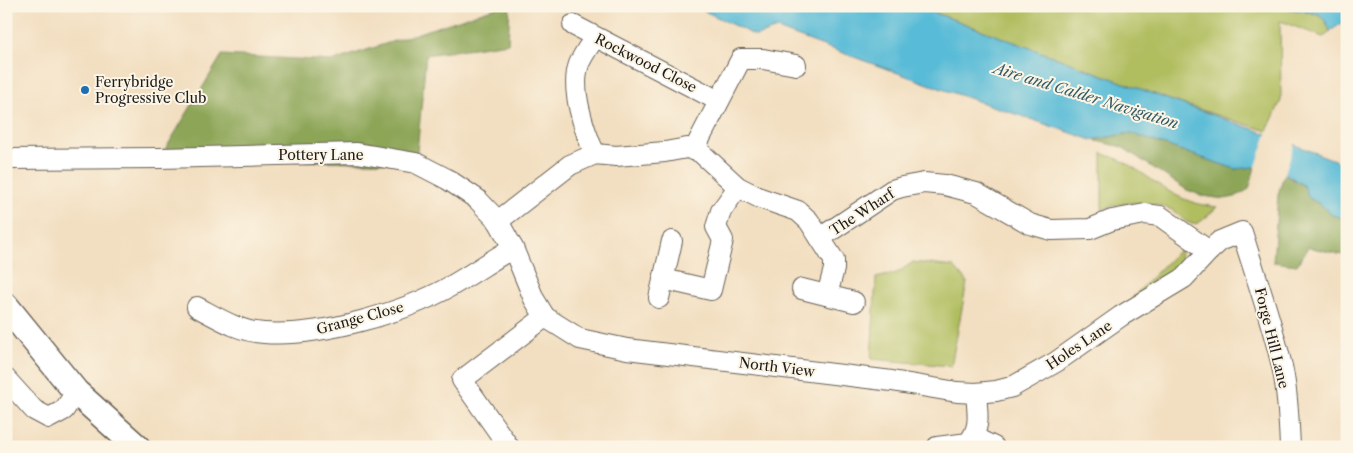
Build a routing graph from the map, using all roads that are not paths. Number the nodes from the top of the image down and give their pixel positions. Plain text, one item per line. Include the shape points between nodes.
1 (573, 25) dead end
2 (595, 37) junction
3 (796, 65) dead end
4 (719, 100) junction
5 (694, 150) junction
6 (595, 154) junction
7 (6, 159) edge
8 (738, 187) junction
9 (498, 221) junction
10 (1242, 232) joint
11 (820, 238) junction
12 (672, 241) dead end
13 (513, 248) junction
14 (1209, 251) junction
15 (664, 279) junction
16 (802, 289) dead end
17 (827, 296) junction
18 (659, 298) dead end
19 (854, 302) dead end
20 (6, 306) edge
21 (197, 307) dead end
22 (545, 317) junction
23 (580, 339) joint
24 (6, 379) edge
25 (76, 392) junction
26 (976, 393) junction
27 (973, 437) junction
28 (137, 447) edge
29 (509, 447) edge
30 (937, 447) edge
31 (994, 447) edge
32 (1290, 447) edge

1 - 2 street, Rockwood Close
2 - 4 street, Rockwood Close
2 - 6 street via 580,63 576,90 586,133
3 - 4 street via 763,59 740,60
4 - 5 street
5 - 6 street via 687,148 616,156
5 - 8 street, The Wharf
6 - 9 street via 570,165
7 - 9 street, Pottery Lane via 357,153 416,163 478,199
8 - 11 street, The Wharf via 798,211
8 - 15 street via 721,211 716,228 724,240 711,290
9 - 13 street, Pottery Lane
10 - 14 street, Holes Lane via 1220,241
10 - 32 street, Forge Hill Lane via 1283,372
11 - 14 street, The Wharf via 892,190 924,183 976,193 1030,224 1051,230 1090,230 1112,220 1146,214 1160,216
11 - 17 street, The Wharf via 834,260
12 - 15 street
13 - 21 street, Grange Close via 415,303 337,326 302,332 264,333 225,322
13 - 22 street, Pottery Lane
14 - 26 street, Holes Lane via 1184,278 1056,362 1012,387
15 - 18 street
16 - 17 street
17 - 19 street
20 - 25 main road
22 - 23 street, Pottery Lane
22 - 29 street via 462,380
23 - 26 street, North View via 627,349
24 - 25 street via 34,410 49,418 64,410
25 - 28 main road
26 - 27 street via 978,427
27 - 30 street via 968,443
27 - 31 street

